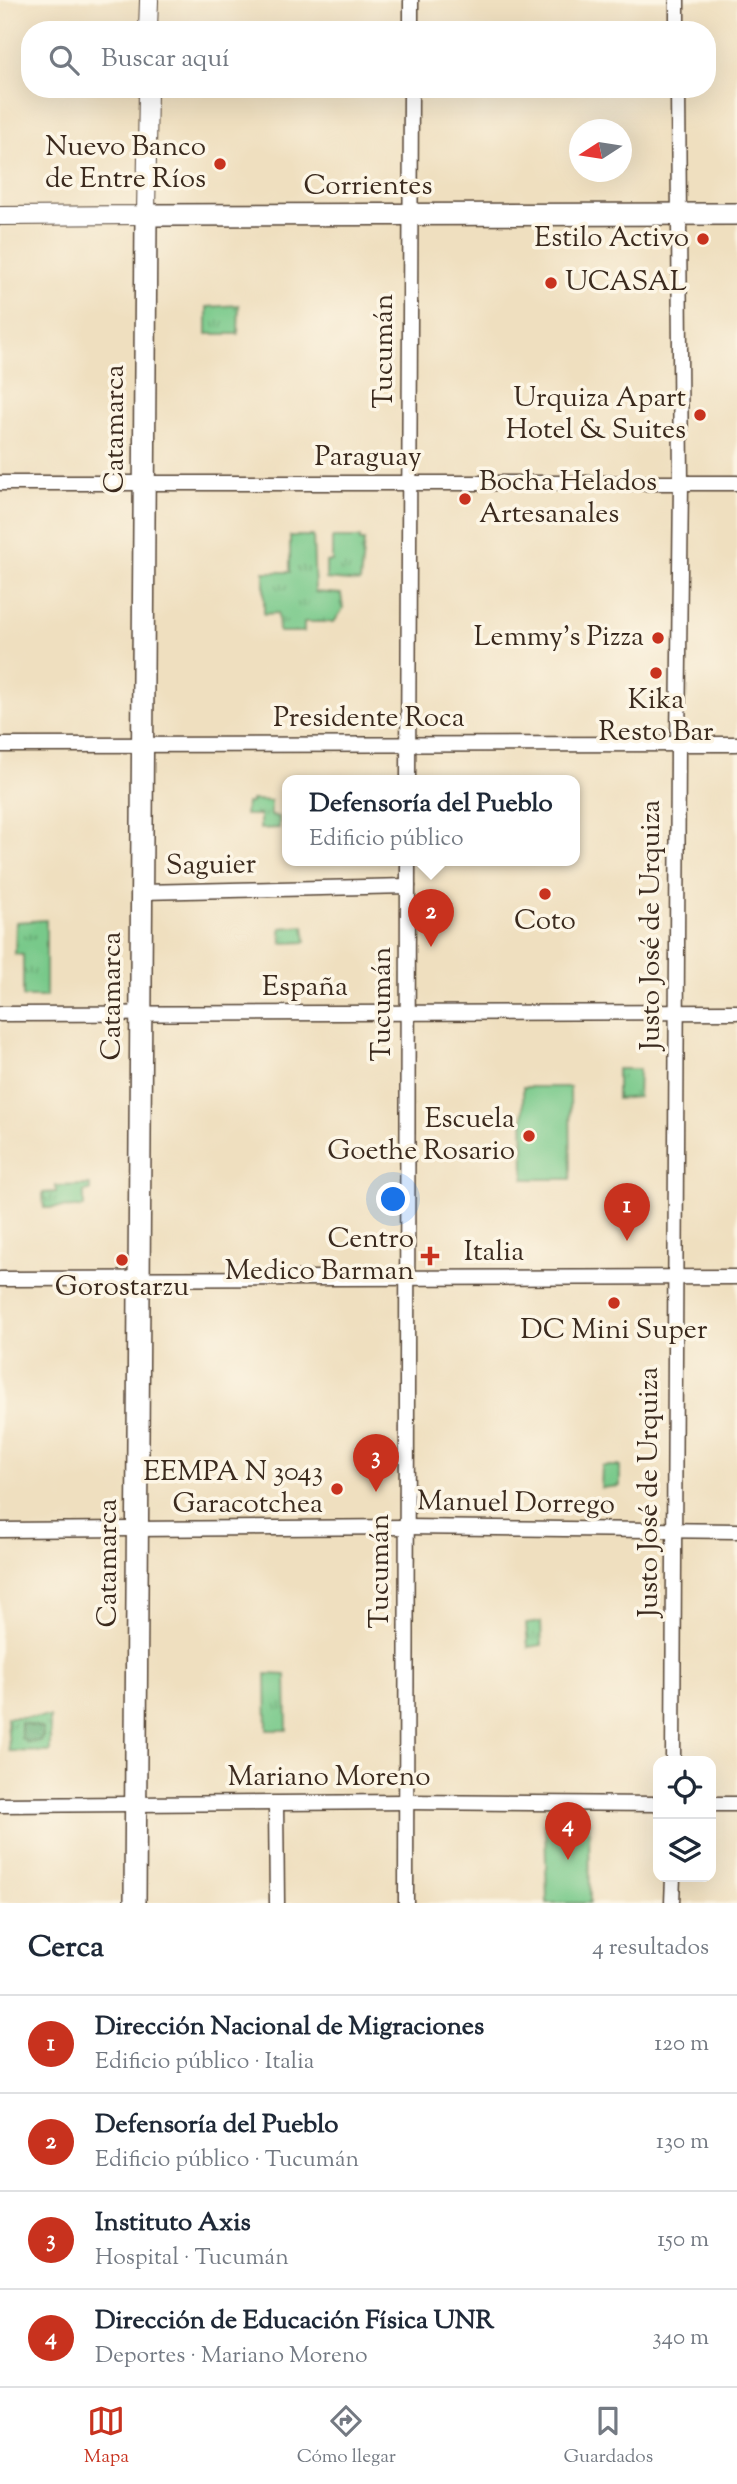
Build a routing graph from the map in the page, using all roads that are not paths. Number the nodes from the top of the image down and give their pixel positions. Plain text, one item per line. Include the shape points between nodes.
1 (149, 0) edge
2 (411, 0) edge
3 (677, 0) edge
4 (148, 21) edge
5 (411, 21) edge
6 (677, 21) edge
7 (148, 98) edge
8 (411, 98) edge
9 (678, 98) edge
10 (680, 213) junction
11 (737, 214) edge
12 (146, 215) junction
13 (411, 215) junction
14 (0, 216) edge
15 (409, 482) junction
16 (0, 483) edge
17 (144, 483) junction
18 (681, 483) junction
19 (737, 483) edge
20 (142, 744) junction
21 (408, 744) junction
22 (678, 744) junction
23 (737, 744) edge
24 (0, 745) edge
25 (408, 775) edge
26 (408, 866) edge
27 (408, 886) junction
28 (142, 892) junction
29 (737, 1012) edge
30 (141, 1013) junction
31 (407, 1013) junction
32 (677, 1013) junction
33 (0, 1014) edge
34 (139, 1278) junction
35 (406, 1278) junction
36 (675, 1278) junction
37 (737, 1278) edge
38 (0, 1279) edge
39 (405, 1527) junction
40 (138, 1529) junction
41 (0, 1530) edge
42 (674, 1530) junction
43 (737, 1531) edge
44 (673, 1756) edge
45 (406, 1802) junction
46 (136, 1804) junction
47 (276, 1804) junction
48 (653, 1804) edge
49 (716, 1804) edge
50 (737, 1804) edge
51 (0, 1805) edge
52 (673, 1882) edge
53 (135, 1903) edge
54 (277, 1903) edge
55 (406, 1903) edge
56 (672, 1903) edge

1 - 4 street
2 - 5 street
3 - 6 street
7 - 12 street, Catamarca
8 - 13 street, Tucumán
9 - 10 street, Justo José de Urquiza
10 - 11 main road, Corrientes
10 - 13 main road, Corrientes
10 - 18 street, Justo José de Urquiza
12 - 13 main road, Corrientes
12 - 14 street, Corrientes
12 - 17 main road, Catamarca
13 - 15 street, Tucumán
15 - 17 street, Paraguay
15 - 18 street, Paraguay
15 - 21 street, Tucumán
16 - 17 street, Paraguay
17 - 20 main road, Catamarca
18 - 19 street, Paraguay
18 - 22 street, Justo José de Urquiza
20 - 21 street, Presidente Roca
20 - 24 street, Presidente Roca
20 - 28 main road, Catamarca
21 - 22 street, Presidente Roca
21 - 25 street, Tucumán
22 - 23 street, Presidente Roca
22 - 32 street, Justo José de Urquiza
26 - 27 street, Tucumán
27 - 28 street, Saguier
27 - 31 street, Tucumán
28 - 30 main road, Catamarca
29 - 32 street, España
30 - 31 street, España
30 - 33 street, España
30 - 34 main road, Catamarca
31 - 32 street, España
31 - 35 street, Tucumán
32 - 36 street, Justo José de Urquiza
34 - 35 street, Italia
34 - 38 street, Italia
34 - 40 main road, Catamarca
35 - 36 street, Italia
35 - 39 street, Tucumán
36 - 37 street, Italia
36 - 42 street, Justo José de Urquiza
39 - 40 street, Manuel Dorrego
39 - 42 street, Manuel Dorrego
39 - 45 street, Tucumán
40 - 41 street, Manuel Dorrego
40 - 46 main road, Catamarca
42 - 43 street, Manuel Dorrego
42 - 44 street, Justo José de Urquiza
45 - 47 street, Mariano Moreno
45 - 48 street, Mariano Moreno
45 - 55 street, Tucumán
46 - 47 street, Mariano Moreno
46 - 51 street, Mariano Moreno
46 - 53 main road, Catamarca
47 - 54 street
49 - 50 street
52 - 56 street

